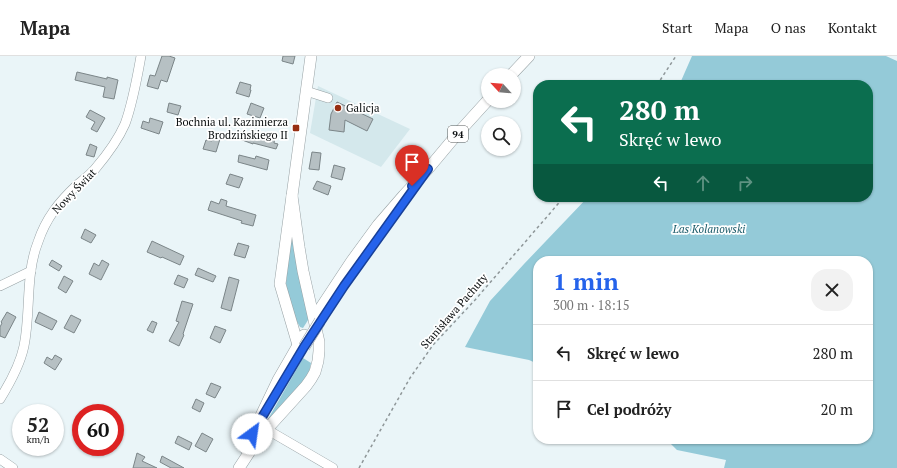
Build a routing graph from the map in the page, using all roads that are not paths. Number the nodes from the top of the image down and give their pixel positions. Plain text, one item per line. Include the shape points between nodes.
1 (141, 56) edge
2 (311, 56) edge
3 (529, 56) edge
4 (518, 68) edge
5 (306, 91) junction
6 (328, 98) dead end
7 (481, 108) edge
8 (292, 196) junction
9 (31, 271) junction
10 (0, 286) edge
11 (319, 317) junction
12 (301, 346) junction
13 (0, 399) edge
14 (261, 428) junction
15 (0, 459) edge
16 (13, 468) edge
17 (234, 468) edge
18 (239, 468) edge
19 (333, 468) edge

1 - 9 street, Nowy Świat via 125,124 94,171 55,208 38,240
2 - 5 main road
3 - 4 main road
5 - 6 street
5 - 8 main road
7 - 11 main road, 94 via 428,169
8 - 12 main road via 280,284
8 - 14 main road via 302,265 319,342 318,361 315,372 306,386
9 - 10 street
9 - 13 street, Nowy Świat via 24,347
11 - 12 main road, 94, bridge
11 - 12 main road, 94 via 304,335
12 - 14 main road, 94
14 - 17 main road, 94
14 - 18 main road via 258,439
14 - 19 street
15 - 16 street

